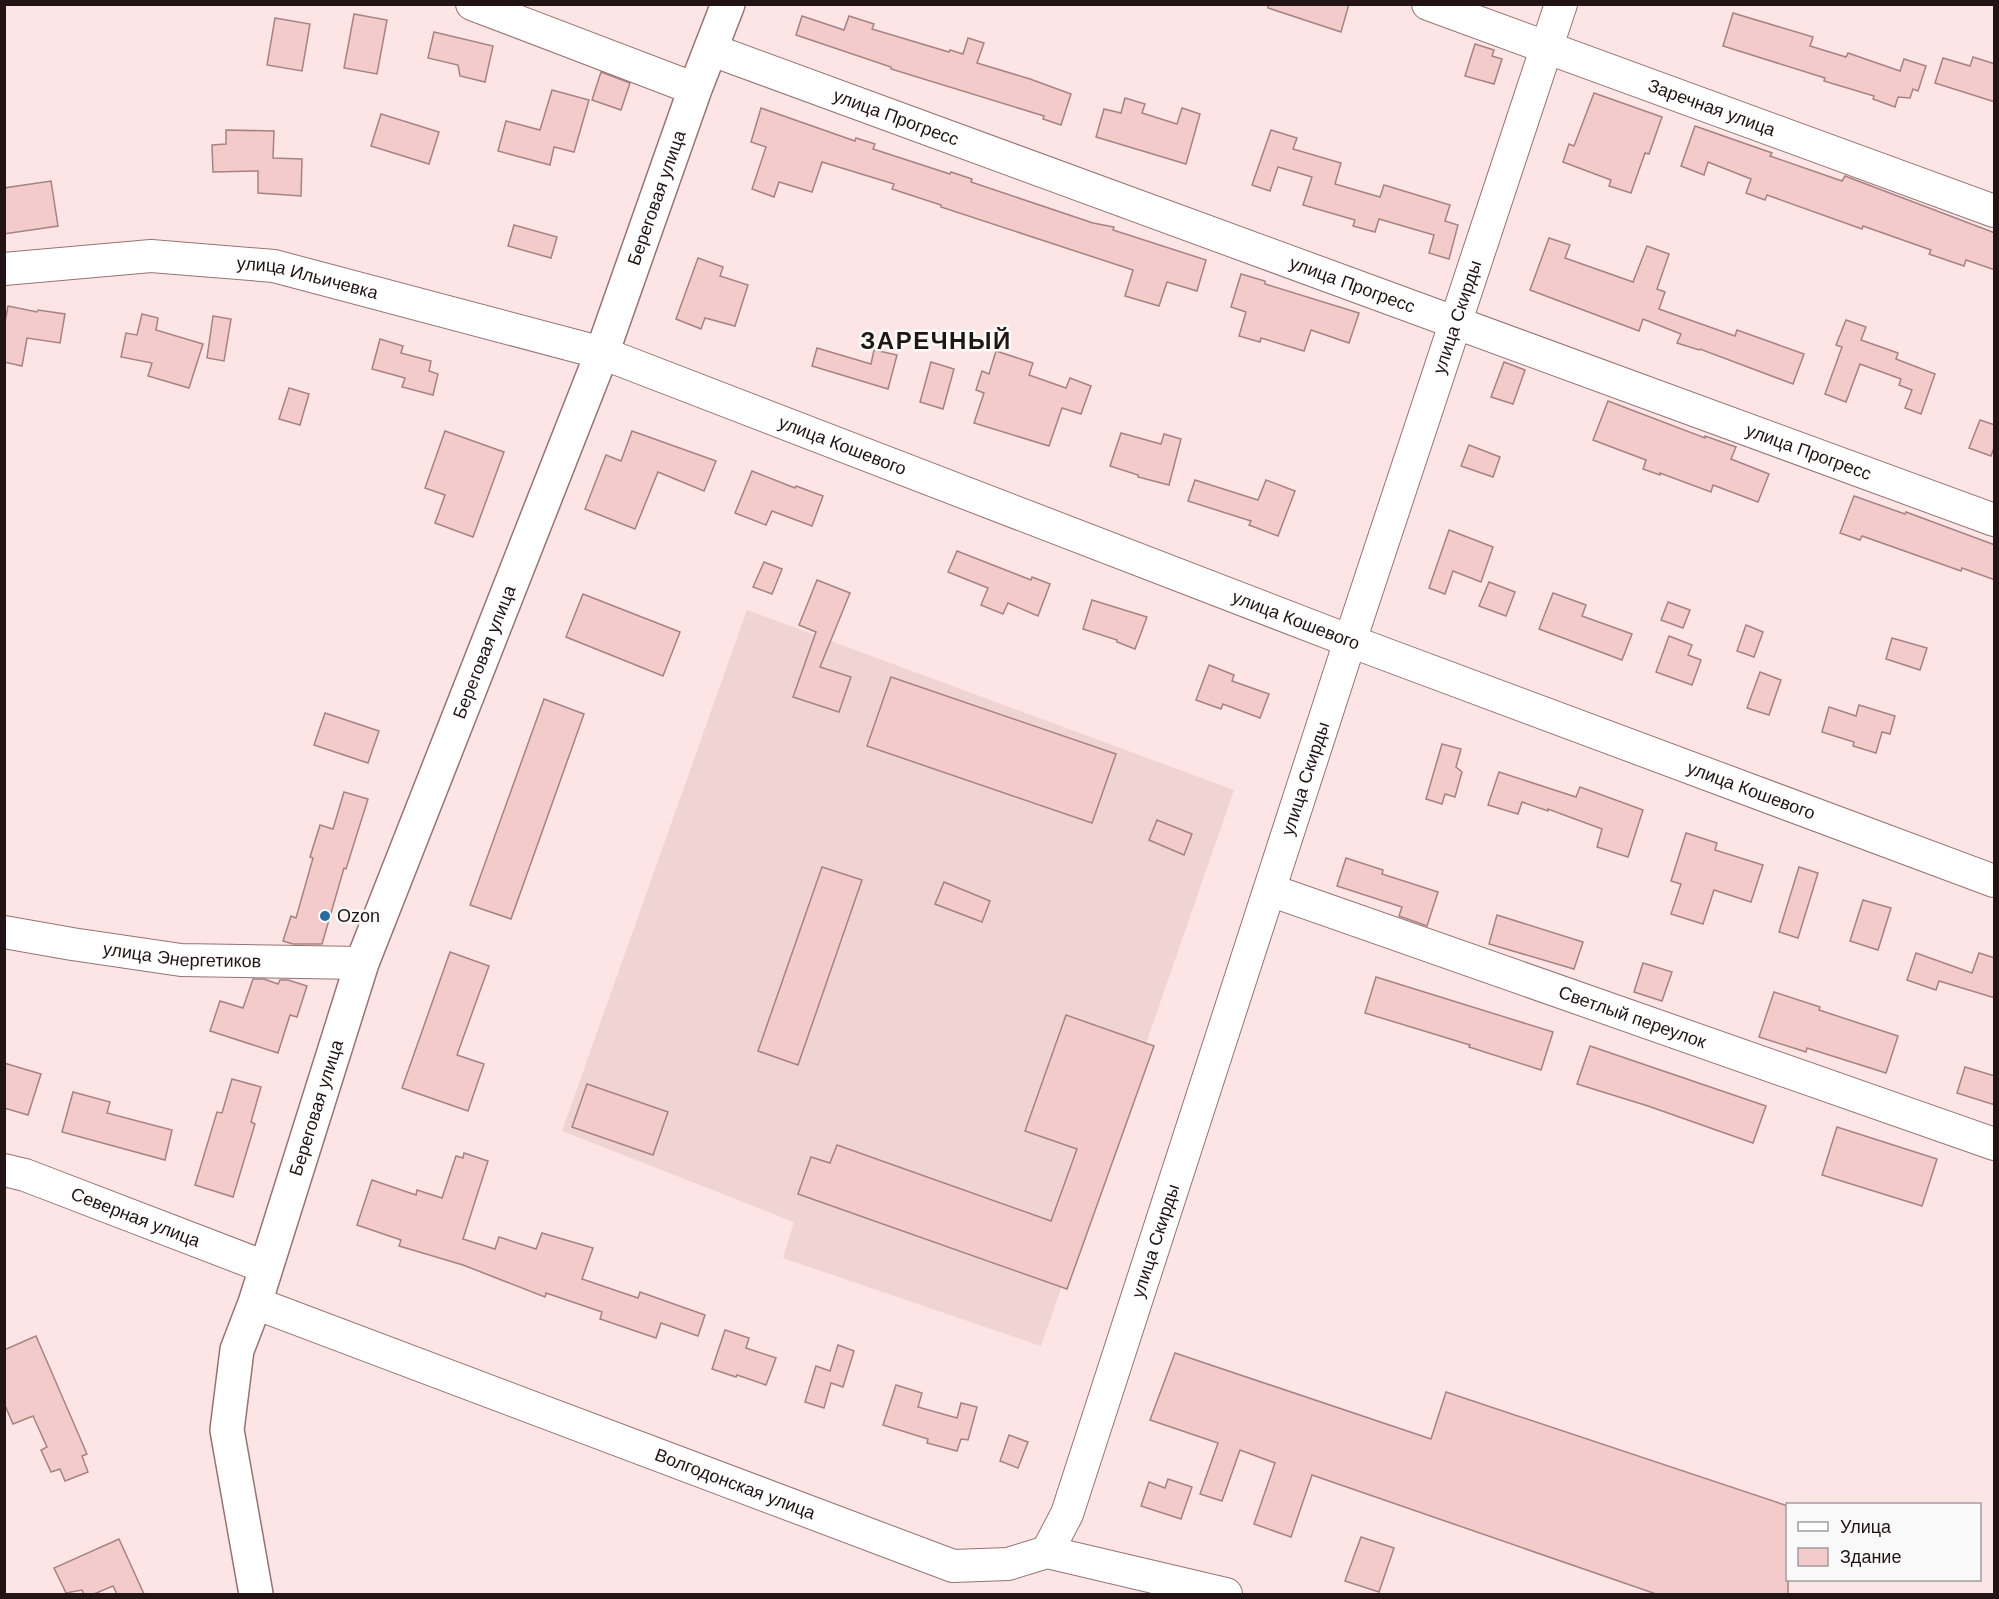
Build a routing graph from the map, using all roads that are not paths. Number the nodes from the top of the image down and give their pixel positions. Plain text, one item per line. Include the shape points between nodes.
1 (472, 4) edge
2 (728, 4) edge
3 (1428, 4) edge
4 (1561, 4) edge
5 (1547, 48) junction
6 (712, 50) junction
7 (695, 89) junction
8 (1995, 211) edge
9 (4, 269) edge
10 (1456, 321) junction
11 (602, 353) junction
12 (1995, 520) edge
13 (1350, 641) junction
14 (1995, 881) edge
15 (1270, 890) junction
16 (4, 932) edge
17 (362, 963) junction
18 (1995, 1144) edge
19 (4, 1170) edge
20 (266, 1267) junction
21 (255, 1303) junction
22 (1047, 1552) junction
23 (256, 1594) edge
24 (1226, 1594) edge

1 - 7 street
2 - 6 main road, Береговая улица
3 - 5 street, Заречная улица
4 - 5 street, улица Скирды
5 - 8 street, Заречная улица
5 - 10 street, улица Скирды
6 - 7 main road, Береговая улица
6 - 10 street, улица Прогресс
7 - 11 main road, Береговая улица
9 - 11 street, улица Ильичевка via 151,256 274,267
10 - 12 street, улица Прогресс
10 - 13 street, улица Скирды
11 - 13 street, улица Кошевого
11 - 17 main road, Береговая улица
13 - 14 street, улица Кошевого
13 - 15 street, улица Скирды
15 - 18 street, Светлый переулок
15 - 22 street, улица Скирды via 1067,1514
16 - 17 street, улица Энергетиков via 181,960
17 - 20 main road, Береговая улица
19 - 20 street, Северная улица
20 - 21 main road, Береговая улица
21 - 22 street, Волгодонская улица via 953,1566 1008,1564
21 - 23 main road, Береговая улица via 237,1350 227,1430
22 - 24 street

